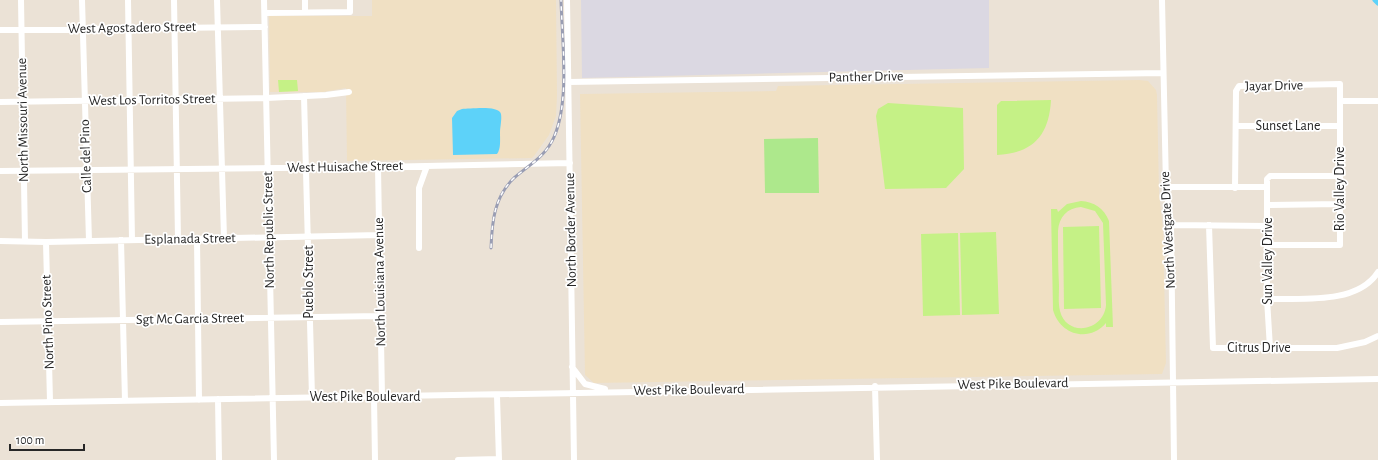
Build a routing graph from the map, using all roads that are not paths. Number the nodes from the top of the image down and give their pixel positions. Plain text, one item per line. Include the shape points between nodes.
1 (21, 0) edge
2 (82, 0) edge
3 (128, 0) edge
4 (174, 0) edge
5 (217, 0) edge
6 (264, 0) edge
7 (305, 0) edge
8 (350, 0) edge
9 (567, 0) edge
10 (1162, 0) edge
11 (305, 12) junction
12 (265, 13) junction
13 (218, 26) junction
14 (265, 27) junction
15 (128, 28) junction
16 (174, 28) junction
17 (83, 29) junction
18 (0, 30) edge
19 (21, 30) junction
20 (1163, 72) junction
21 (568, 82) junction
22 (1340, 84) joint
23 (349, 92) dead end
24 (304, 96) junction
25 (220, 98) junction
26 (267, 98) junction
27 (130, 100) junction
28 (176, 100) junction
29 (1340, 101) junction
30 (1378, 101) edge
31 (0, 102) edge
32 (22, 102) junction
33 (84, 102) junction
34 (1236, 126) junction
35 (1340, 126) junction
36 (570, 162) junction
37 (427, 166) junction
38 (268, 167) junction
39 (307, 167) junction
40 (378, 167) junction
41 (222, 168) junction
42 (177, 169) junction
43 (132, 170) junction
44 (0, 171) edge
45 (23, 171) junction
46 (86, 171) junction
47 (1340, 176) junction
48 (1166, 187) junction
49 (1267, 187) junction
50 (1235, 188) junction
51 (1340, 204) junction
52 (1268, 205) junction
53 (1170, 225) junction
54 (1210, 225) junction
55 (1267, 226) junction
56 (380, 235) junction
57 (269, 237) junction
58 (224, 238) junction
59 (308, 238) junction
60 (178, 239) junction
61 (197, 239) junction
62 (121, 240) junction
63 (132, 240) junction
64 (0, 241) edge
65 (25, 241) junction
66 (88, 241) junction
67 (46, 242) junction
68 (1268, 245) junction
69 (419, 248) dead end
70 (1378, 272) edge
71 (1267, 299) junction
72 (380, 316) junction
73 (309, 317) junction
74 (270, 318) junction
75 (198, 319) junction
76 (122, 321) junction
77 (0, 322) edge
78 (49, 322) junction
79 (1378, 336) edge
80 (1270, 348) junction
81 (572, 367) junction
82 (1378, 379) edge
83 (1172, 381) junction
84 (875, 386) junction
85 (613, 391) junction
86 (574, 394) junction
87 (497, 396) junction
88 (312, 397) junction
89 (374, 397) junction
90 (382, 397) junction
91 (273, 398) junction
92 (199, 400) junction
93 (218, 400) junction
94 (50, 401) junction
95 (125, 401) junction
96 (0, 403) edge
97 (219, 460) edge
98 (274, 460) edge
99 (375, 460) edge
100 (458, 460) edge
101 (499, 460) edge
102 (574, 460) edge
103 (876, 460) edge
104 (1174, 460) edge

1 - 19 street, North Missouri Avenue
2 - 17 street, Calle del Pino
3 - 15 street
4 - 16 street
5 - 13 street
6 - 12 street, North Republic Street
7 - 11 street
8 - 11 street via 350,12
9 - 21 street, North Border Avenue
10 - 20 street, North Westgate Drive
11 - 12 street
12 - 14 street, North Republic Street
13 - 14 street, West Agostadero Street
13 - 16 street, West Agostadero Street
13 - 25 street
14 - 26 street, North Republic Street
15 - 16 street, West Agostadero Street
15 - 17 street, West Agostadero Street
15 - 27 street
16 - 28 street
17 - 19 street, West Agostadero Street
17 - 33 street, Calle del Pino
18 - 19 street, West Agostadero Street
19 - 32 street, North Missouri Avenue
20 - 21 street, Panther Drive
20 - 48 street, North Westgate Drive
21 - 36 street, North Border Avenue
22 - 29 street, Rio Valley Drive
22 - 34 street, Jayar Drive via 1239,86 1236,91
23 - 24 street, West Los Torritos Street
24 - 26 street, West Los Torritos Street
24 - 39 street, Pueblo Street
25 - 26 street, West Los Torritos Street
25 - 28 street, West Los Torritos Street
25 - 41 street
26 - 38 street, North Republic Street
27 - 28 street, West Los Torritos Street
27 - 33 street, West Los Torritos Street
27 - 43 street
28 - 42 street
29 - 30 street
29 - 35 street, Rio Valley Drive
31 - 32 street, West Los Torritos Street
32 - 33 street, West Los Torritos Street
32 - 45 street, North Missouri Avenue
33 - 46 street, Calle del Pino
34 - 35 street, Sunset Lane
34 - 50 street, Jayar Drive
35 - 47 street, Rio Valley Drive
36 - 37 street, West Huisache Street
36 - 81 street, North Border Avenue
37 - 40 street, West Huisache Street
37 - 69 street via 418,188
38 - 39 street, West Huisache Street
38 - 41 street, West Huisache Street
38 - 57 street, North Republic Street
39 - 40 street, West Huisache Street
39 - 59 street, Pueblo Street
40 - 56 street, North Louisiana Avenue
41 - 42 street, West Huisache Street
41 - 58 street
42 - 43 street, West Huisache Street
42 - 60 street
43 - 46 street, West Huisache Street
43 - 63 street
44 - 45 street, West Huisache Street
45 - 46 street, West Huisache Street
45 - 65 street, North Missouri Avenue
46 - 66 street, Calle del Pino
47 - 49 street, Sun Valley Drive via 1270,176 1267,179
47 - 51 street, Rio Valley Drive
48 - 50 street
48 - 53 street, North Westgate Drive
49 - 50 street
49 - 52 street, Sun Valley Drive
51 - 52 street
51 - 68 street, Rio Valley Drive via 1340,245
52 - 55 street, Sun Valley Drive
53 - 54 street
53 - 83 street, North Westgate Drive
54 - 55 street
54 - 80 street, Citrus Drive via 1213,348
55 - 68 street, Sun Valley Drive
56 - 59 street, Esplanada Street
56 - 72 street, North Louisiana Avenue
57 - 58 street, Esplanada Street
57 - 59 street, Esplanada Street
57 - 74 street, North Republic Street
58 - 61 street, Esplanada Street
59 - 73 street, Pueblo Street
60 - 61 street, Esplanada Street
60 - 63 street, Esplanada Street
61 - 75 street
62 - 63 street, Esplanada Street
62 - 66 street, Esplanada Street
62 - 76 street
64 - 65 street, Esplanada Street
65 - 67 street, Esplanada Street
66 - 67 street, Esplanada Street
67 - 78 street, North Pino Street
68 - 71 street, Sun Valley Drive
70 - 71 street via 1360,289 1332,297
71 - 80 street, Sun Valley Drive
72 - 73 street, Sgt Mc Garcia Street
72 - 90 street, North Louisiana Avenue
73 - 74 street, Sgt Mc Garcia Street
73 - 88 street, Pueblo Street
74 - 75 street, Sgt Mc Garcia Street
74 - 91 street, North Republic Street
75 - 76 street, Sgt Mc Garcia Street
75 - 92 street
76 - 78 street, Sgt Mc Garcia Street
76 - 95 street
77 - 78 street, Sgt Mc Garcia Street
78 - 94 street, North Pino Street
79 - 80 street, Citrus Drive via 1365,342 1336,348
81 - 85 street via 585,384
81 - 86 street, North Border Avenue
82 - 83 street, West Pike Boulevard
83 - 84 street, West Pike Boulevard
83 - 104 street, North Westgate Drive
84 - 85 street, West Pike Boulevard
84 - 103 street
85 - 86 street, West Pike Boulevard
86 - 87 street, West Pike Boulevard
86 - 102 street, North Border Avenue
87 - 90 street, West Pike Boulevard
87 - 101 street
88 - 89 street, West Pike Boulevard
88 - 91 street, West Pike Boulevard
89 - 90 street, West Pike Boulevard
89 - 99 street
91 - 93 street, West Pike Boulevard
91 - 98 street, North Republic Street
92 - 93 street, West Pike Boulevard
92 - 95 street, West Pike Boulevard
93 - 97 street
94 - 95 street, West Pike Boulevard
94 - 96 street, West Pike Boulevard
100 - 101 street

